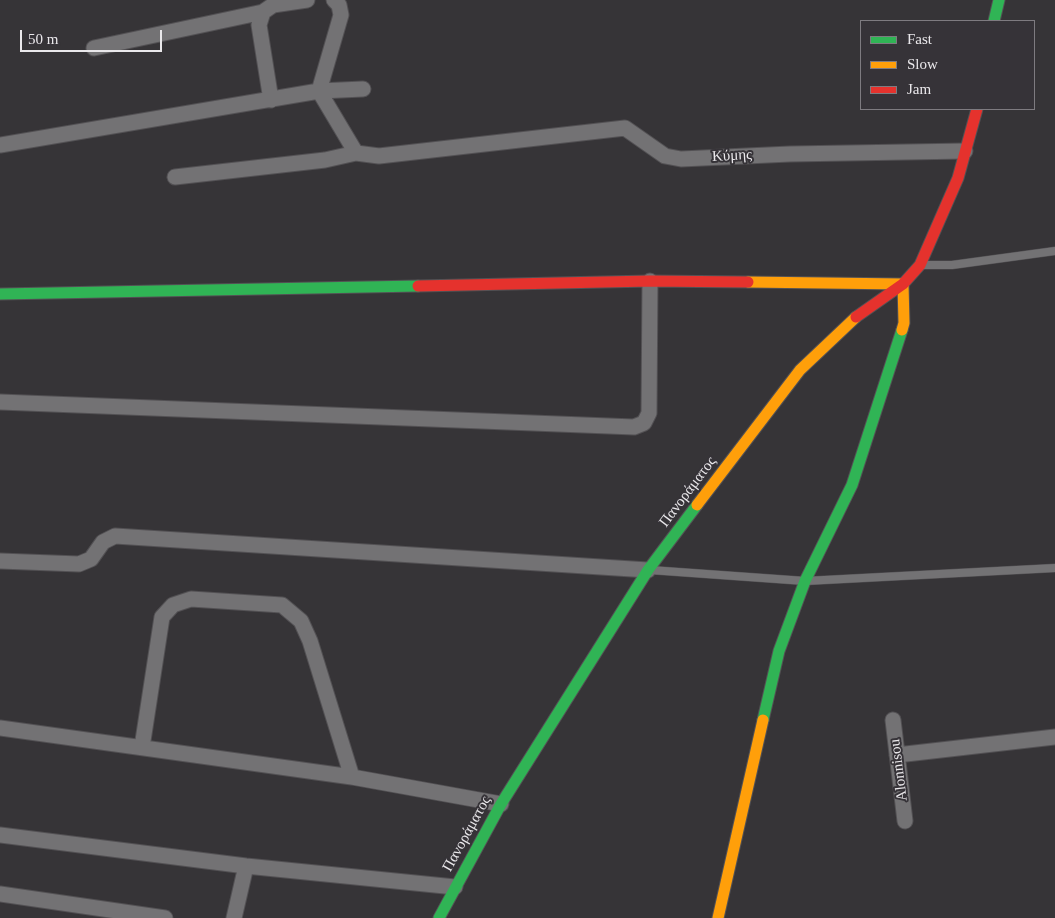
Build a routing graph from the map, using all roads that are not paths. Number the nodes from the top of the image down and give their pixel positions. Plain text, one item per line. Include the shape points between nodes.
1 (307, 0) edge
2 (334, 0) edge
3 (998, 0) edge
4 (263, 12) junction
5 (994, 20) edge
6 (94, 48) dead end
7 (363, 89) dead end
8 (319, 91) junction
9 (271, 100) junction
10 (977, 110) edge
11 (0, 146) edge
12 (965, 151) junction
13 (356, 153) junction
14 (175, 177) dead end
15 (1055, 251) edge
16 (920, 264) junction
17 (650, 281) junction
18 (903, 284) junction
19 (0, 294) edge
20 (0, 402) edge
21 (0, 561) edge
22 (1055, 568) edge
23 (648, 570) junction
24 (805, 581) junction
25 (893, 720) dead end
26 (0, 728) edge
27 (1055, 737) edge
28 (142, 748) junction
29 (897, 755) junction
30 (352, 777) junction
31 (501, 804) junction
32 (905, 821) dead end
33 (0, 835) edge
34 (246, 866) junction
35 (455, 887) junction
36 (0, 894) edge
37 (165, 918) edge
38 (234, 918) edge
39 (439, 918) edge
40 (718, 918) edge

1 - 4 street via 273,5
2 - 8 street via 341,14
3 - 5 street
4 - 6 street
4 - 9 street via 258,25
7 - 8 street
8 - 9 street
8 - 13 street
9 - 11 street
10 - 12 street, Πανοράματος
12 - 13 street, Κύμης via 681,159 665,156 625,128 379,156
12 - 16 street, Πανοράματος via 958,178
13 - 14 street, Κύμης via 325,160
15 - 16 lane via 952,265
16 - 18 street, Πανοράματος
17 - 18 street
17 - 19 street
17 - 20 street via 649,413 644,423 634,427
18 - 23 street, Πανοράματος via 849,322 800,370
18 - 24 street via 904,323 852,485
21 - 23 street via 79,564 91,559 103,542 115,536
22 - 24 lane
23 - 24 lane
23 - 31 street, Πανοράματος
24 - 40 street via 779,650
25 - 29 street, Alonnisou
26 - 28 street
27 - 29 street
28 - 30 street
28 - 30 street via 162,617 172,605 191,600 282,605 300,621 310,641
29 - 32 street, Alonnisou
30 - 31 street
31 - 35 street, Πανοράματος
33 - 34 street
34 - 35 street
34 - 38 street
35 - 39 street, Πανοράματος
36 - 37 street

